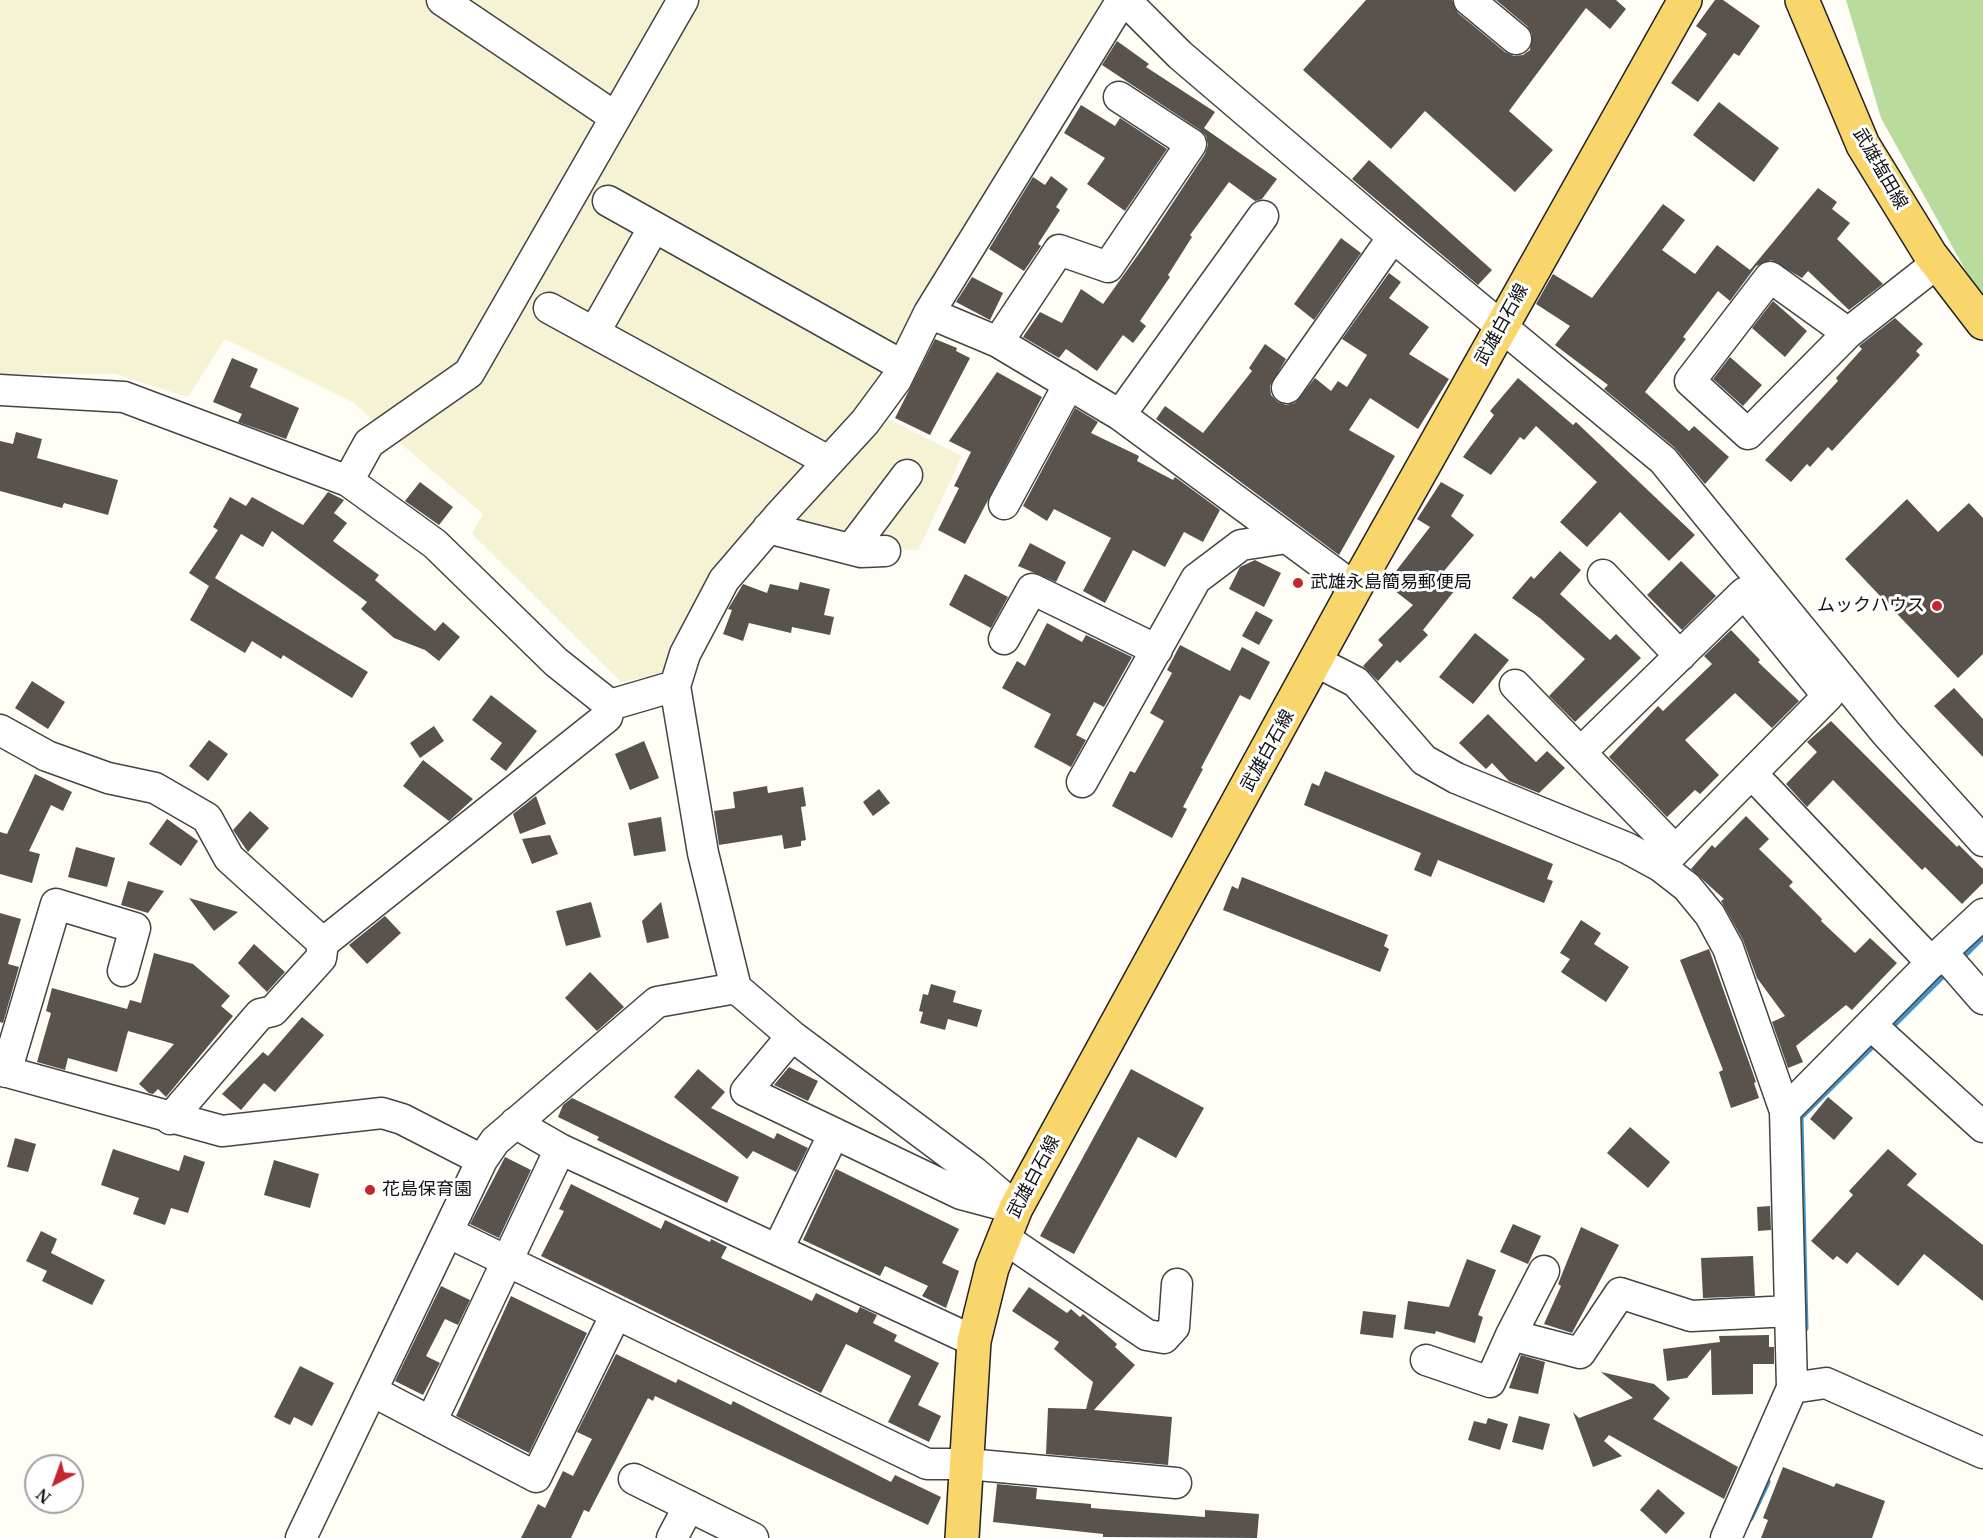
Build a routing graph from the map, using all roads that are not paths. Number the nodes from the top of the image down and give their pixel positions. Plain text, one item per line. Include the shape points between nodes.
1 (442, 0) edge
2 (683, 0) edge
3 (1123, 0) edge
4 (1469, 0) edge
5 (1684, 0) edge
6 (1802, 0) edge
7 (1516, 39) dead end
8 (1119, 97) dead end
9 (615, 117) junction
10 (608, 201) dead end
11 (1263, 216) dead end
12 (654, 227) junction
13 (1393, 237) junction
14 (1937, 263) junction
15 (549, 308) dead end
16 (929, 313) junction
17 (1983, 323) edge
18 (1501, 328) junction
19 (594, 333) junction
20 (1848, 333) junction
21 (998, 342) junction
22 (903, 366) junction
23 (1069, 384) junction
24 (1287, 388) dead end
25 (0, 390) edge
26 (1120, 415) junction
27 (828, 461) junction
28 (907, 475) dead end
29 (348, 481) junction
30 (1004, 504) dead end
31 (768, 528) junction
32 (1287, 537) junction
33 (851, 549) junction
34 (885, 551) dead end
35 (1603, 575) dead end
36 (1355, 588) junction
37 (1004, 639) dead end
38 (1156, 650) junction
39 (1680, 656) junction
40 (1317, 663) junction
41 (1515, 685) dead end
42 (675, 686) junction
43 (610, 705) junction
44 (0, 730) edge
45 (1581, 752) junction
46 (1752, 774) junction
47 (1082, 782) dead end
48 (1983, 841) edge
49 (1668, 858) junction
50 (1983, 914) edge
51 (323, 944) junction
52 (1937, 957) junction
53 (123, 971) dead end
54 (736, 988) junction
55 (1983, 999) edge
56 (1871, 1025) junction
57 (792, 1036) junction
58 (3, 1071) edge
59 (1785, 1111) junction
60 (170, 1119) junction
61 (515, 1123) junction
62 (1983, 1127) edge
63 (834, 1133) junction
64 (560, 1149) junction
65 (482, 1160) junction
66 (1016, 1208) junction
67 (449, 1233) junction
68 (1004, 1238) junction
69 (778, 1250) junction
70 (507, 1261) junction
71 (1544, 1271) dead end
72 (1177, 1284) dead end
73 (1790, 1311) junction
74 (616, 1314) junction
75 (1511, 1335) junction
76 (974, 1341) junction
77 (1426, 1360) dead end
78 (1792, 1388) junction
79 (372, 1391) junction
80 (431, 1422) junction
81 (1983, 1453) edge
82 (967, 1464) junction
83 (634, 1479) dead end
84 (1176, 1483) dead end
85 (689, 1506) junction
86 (301, 1538) edge
87 (672, 1538) edge
88 (753, 1538) edge
89 (962, 1538) edge
90 (1726, 1538) edge

1 - 9 street
2 - 9 street
3 - 13 street via 1180,55
3 - 16 street
4 - 7 street
5 - 18 main road, 武雄白石線
6 - 14 main road, 武雄塩田線 via 1863,145
8 - 21 street via 1191,144 1108,267 1059,250
9 - 29 street via 469,373 369,443
10 - 12 street
11 - 26 street
12 - 19 street
12 - 22 street
13 - 18 street
13 - 24 street
14 - 17 main road, 武雄塩田線
14 - 20 street
15 - 19 street
16 - 21 street
16 - 22 street
18 - 36 main road, 武雄白石線
18 - 48 street via 1663,460 1886,733
19 - 27 street
20 - 20 street via 1748,434 1690,381 1770,277
21 - 23 street
22 - 27 street via 865,422
23 - 26 street
23 - 30 street
25 - 29 street via 124,397
26 - 32 street
27 - 31 street
28 - 33 street
29 - 43 street via 435,544 556,662
31 - 33 street
31 - 42 street via 724,580 685,654
32 - 36 street
32 - 38 street via 1241,545 1196,579
33 - 34 street
35 - 39 street
36 - 40 main road, 武雄白石線
37 - 38 street via 1032,589
38 - 47 street
39 - 45 street
39 - 46 street via 1744,593 1828,696
40 - 49 street via 1356,682 1424,760 1456,778 1627,848
40 - 66 main road, 武雄白石線
41 - 45 street
42 - 43 street
42 - 54 street via 703,853
43 - 51 street via 607,717
44 - 51 street via 47,756 108,778 155,788 207,818 229,858
45 - 49 street
46 - 49 street
46 - 52 street
49 - 59 street via 1710,915 1728,948
50 - 52 street
51 - 60 street via 321,958 273,1011 260,1014
52 - 55 street
52 - 56 street
53 - 58 street via 135,928 56,904
54 - 57 street
54 - 61 street via 657,1002
56 - 59 street
56 - 62 street
57 - 63 street via 746,1091
57 - 66 street
58 - 60 street
59 - 73 street
60 - 65 street via 222,1131 382,1113 402,1119
61 - 64 street
61 - 65 street
63 - 66 street via 962,1194
63 - 69 street
64 - 69 street
64 - 70 street
65 - 67 street
66 - 68 main road, 武雄白石線
67 - 70 street
67 - 79 street
68 - 72 street via 1147,1335 1164,1338 1174,1327
68 - 76 main road, 武雄白石線 via 992,1268
69 - 76 street
70 - 74 street
70 - 80 street
71 - 75 street
73 - 75 street via 1691,1316 1620,1293 1580,1353
73 - 78 street
74 - 80 street via 536,1477
74 - 82 street via 927,1464
75 - 77 street via 1490,1382
76 - 82 main road, 武雄白石線
78 - 81 street via 1826,1383
78 - 90 street
79 - 80 street
79 - 86 street
82 - 84 street
82 - 89 main road, 武雄白石線
83 - 85 street
85 - 87 street
85 - 88 street

